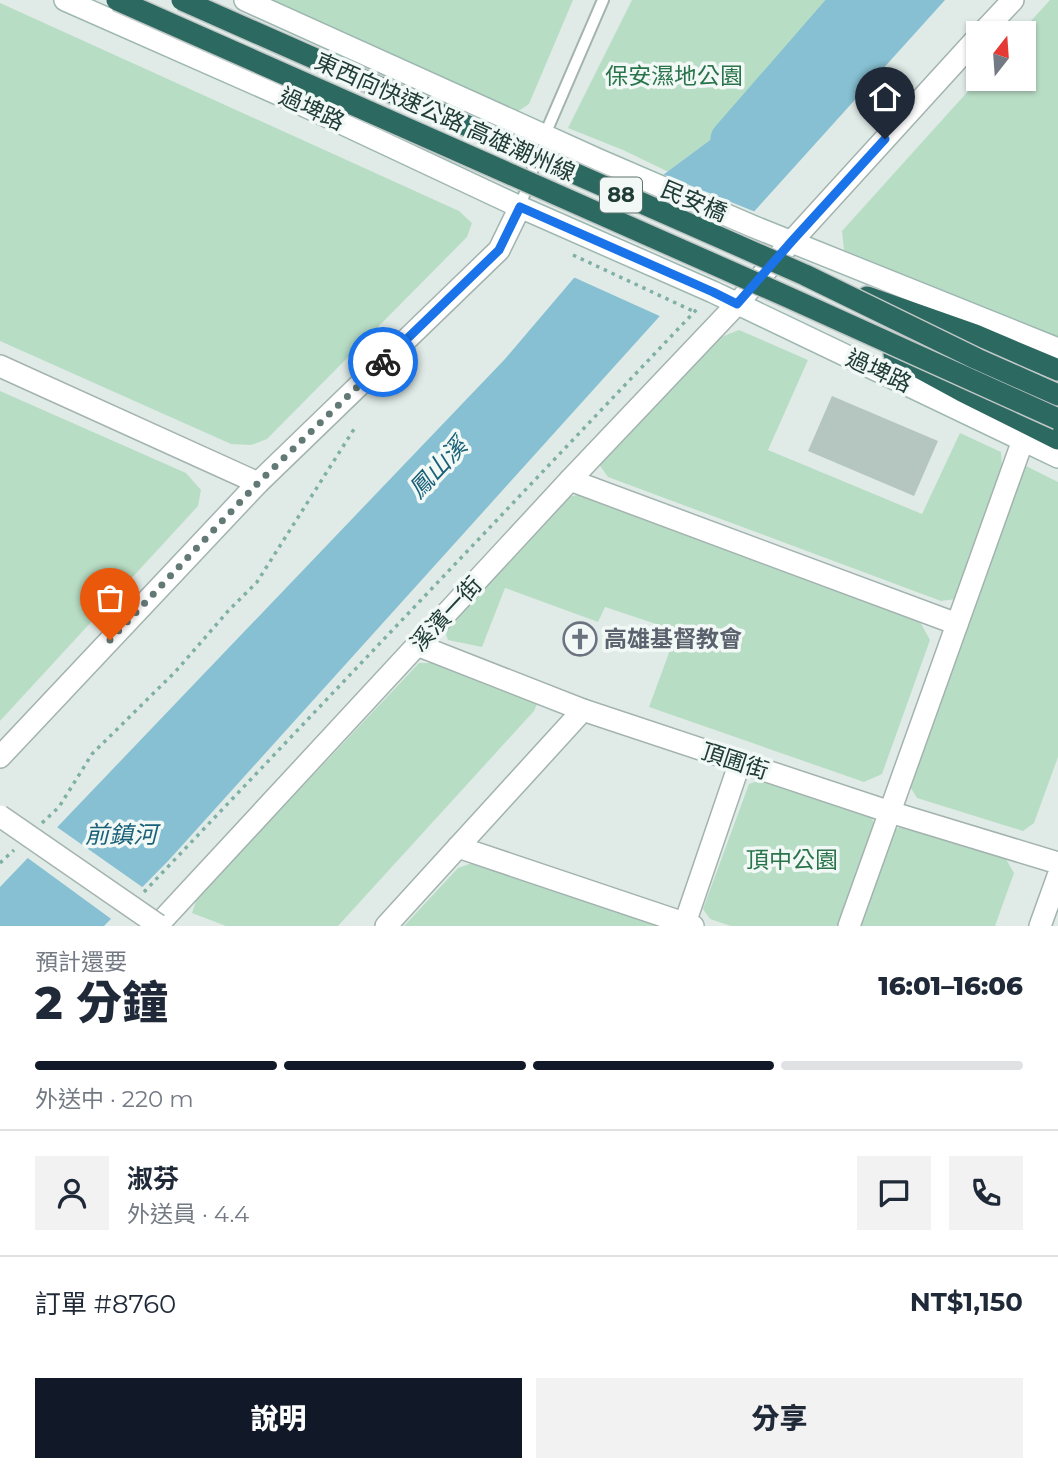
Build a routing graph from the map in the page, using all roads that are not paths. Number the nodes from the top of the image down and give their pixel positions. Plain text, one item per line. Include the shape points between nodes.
1 (65, 0) edge
2 (117, 0) edge
3 (182, 0) edge
4 (244, 0) edge
5 (603, 0) edge
6 (1013, 0) edge
7 (993, 21) edge
8 (966, 50) edge
9 (544, 136) junction
10 (520, 207) junction
11 (792, 241) junction
12 (805, 275) junction
13 (790, 298) junction
14 (737, 304) junction
15 (1058, 349) edge
16 (0, 366) edge
17 (1058, 370) edge
18 (1058, 395) edge
19 (1058, 419) edge
20 (1058, 439) edge
21 (1023, 440) junction
22 (1058, 457) edge
23 (570, 480) junction
24 (258, 483) junction
25 (957, 624) junction
26 (418, 645) junction
27 (583, 710) junction
28 (0, 757) edge
29 (740, 762) junction
30 (890, 812) junction
31 (0, 816) edge
32 (458, 847) junction
33 (1058, 863) edge
34 (1058, 876) edge
35 (689, 925) edge
36 (159, 926) edge
37 (386, 926) edge
38 (849, 926) edge
39 (1041, 926) edge

1 - 10 street, 過埤路 via 294,100
2 - 13 highway, 東西向快速公路 高雄潮州線 / 88, bridge
3 - 12 highway, 東西向快速公路 高雄潮州線 / 88, bridge
4 - 9 street
5 - 9 lane
6 - 7 street
8 - 11 street, 溪濱一街
9 - 10 lane
9 - 11 street, 民安橋
10 - 14 street, 過埤路
10 - 24 street via 499,250
11 - 14 street, 溪濱一街
11 - 15 street
12 - 17 highway, bridge via 975,335
12 - 18 highway, 東西向快速公路 高雄潮州線 / 88, bridge
13 - 19 highway, 東西向快速公路 高雄潮州線 / 88, bridge
13 - 20 highway, bridge
14 - 21 street, 過埤路
14 - 23 street, 溪濱一街
16 - 24 street
21 - 22 street, 過埤路
21 - 25 street
23 - 25 street
23 - 26 street, 溪濱一街
24 - 28 street
25 - 30 street
26 - 27 street, 頂圃街
26 - 36 street, 溪濱一街
27 - 29 street, 頂圃街
27 - 32 street
29 - 30 street, 頂圃街
29 - 35 street
30 - 33 street, 頂圃街
30 - 38 street
31 - 36 street, bridge
32 - 35 street
32 - 37 street
34 - 39 street

